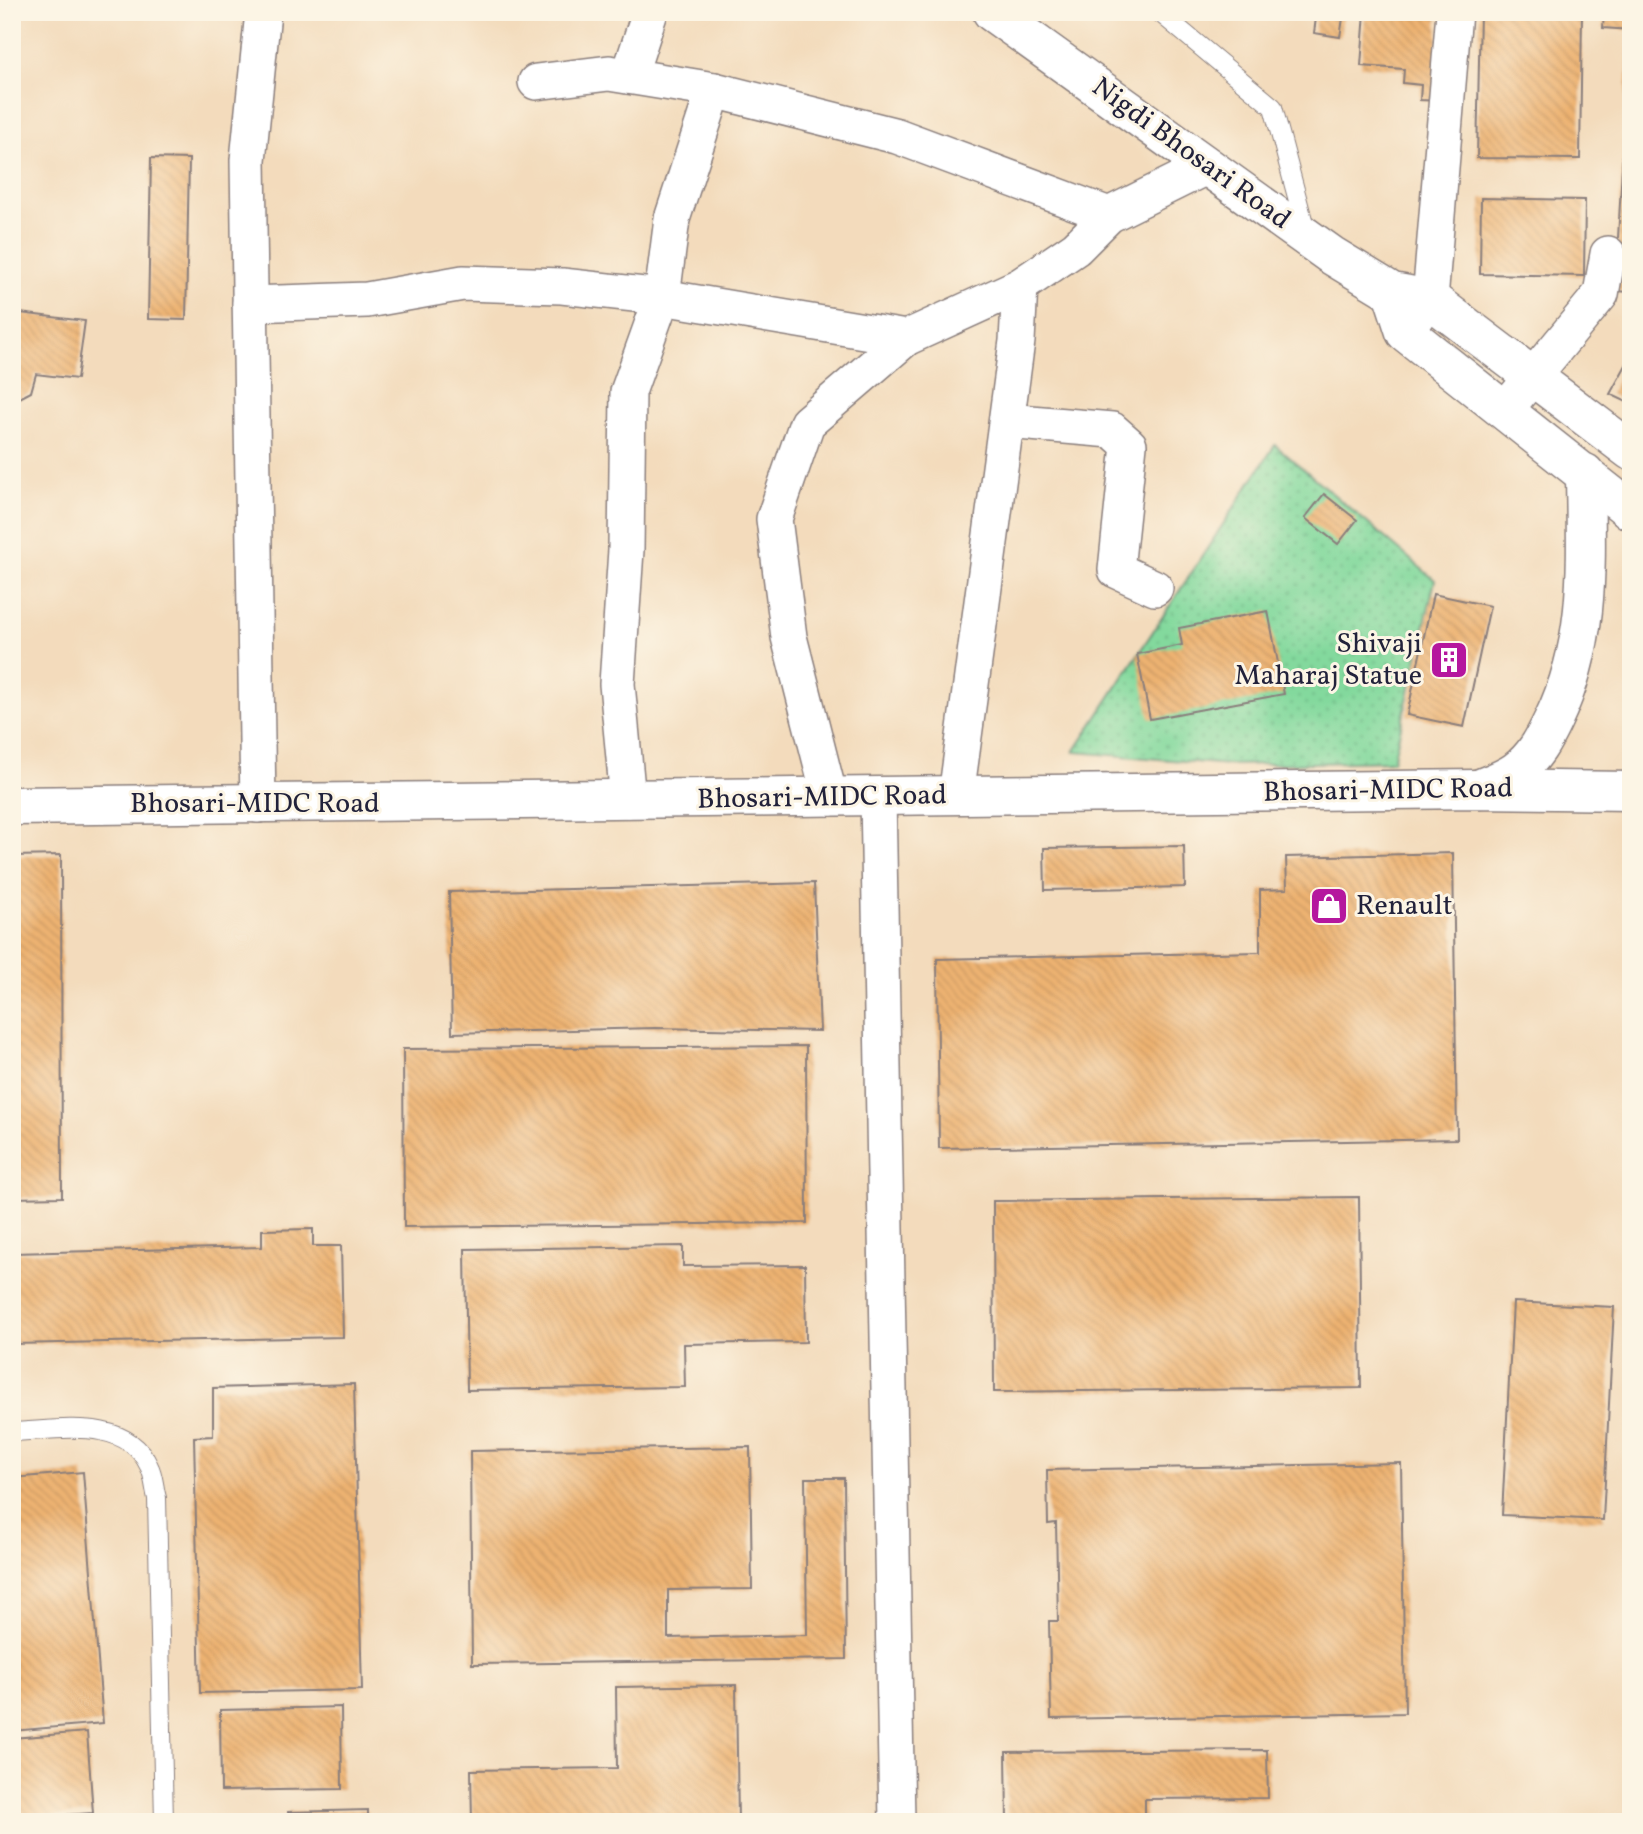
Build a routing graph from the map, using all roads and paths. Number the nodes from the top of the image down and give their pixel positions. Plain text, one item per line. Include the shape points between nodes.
1 (264, 12) edge
2 (650, 12) edge
3 (992, 12) edge
4 (1159, 12) edge
5 (1454, 12) edge
6 (629, 76) junction
7 (536, 82) dead end
8 (714, 90) junction
9 (1208, 166) junction
10 (1110, 215) junction
11 (1308, 238) junction
12 (1608, 254) dead end
13 (1020, 286) junction
14 (1392, 292) junction
15 (662, 297) junction
16 (1430, 299) junction
17 (250, 304) junction
18 (1405, 332) junction
19 (906, 338) junction
20 (1532, 376) junction
21 (1505, 410) junction
22 (1006, 421) junction
23 (1631, 451) edge
24 (1585, 473) junction
25 (1631, 511) edge
26 (1155, 588) dead end
27 (1478, 789) junction
28 (1631, 791) edge
29 (956, 796) junction
30 (878, 797) junction
31 (830, 798) junction
32 (628, 800) junction
33 (258, 805) junction
34 (12, 806) edge
35 (12, 1432) edge
36 (164, 1822) edge
37 (897, 1822) edge

1 - 17 street via 248,160
2 - 6 street
3 - 9 street, Nigdi Bhosari Road
4 - 11 lane via 1273,107
5 - 16 street
6 - 7 street via 609,73
6 - 8 street
8 - 10 street via 897,136
8 - 15 street via 672,219
9 - 10 street
9 - 11 street, Nigdi Bhosari Road
10 - 13 street via 1076,248
11 - 14 street, Nigdi Bhosari Road
12 - 20 street via 1601,294
13 - 19 street
13 - 22 street
14 - 16 street, Nigdi Bhosari Road
14 - 18 street
15 - 17 street via 562,286 463,283 367,300
15 - 19 street
15 - 32 street via 628,392 626,550 617,684
16 - 18 street
16 - 20 street, Nigdi Bhosari Road
17 - 33 street
18 - 21 street
19 - 31 street via 807,423 774,519 789,637
20 - 21 street
20 - 23 street, Nigdi Bhosari Road
21 - 24 street
22 - 26 street via 1112,430 1129,445 1116,570
22 - 29 street
24 - 25 street
24 - 27 street via 1586,586 1577,659 1569,683 1534,755 1515,772
27 - 28 street, Bhosari-MIDC Road
27 - 29 street, Bhosari-MIDC Road
29 - 30 street, Bhosari-MIDC Road
30 - 31 street, Bhosari-MIDC Road
30 - 37 street
31 - 32 street, Bhosari-MIDC Road
32 - 33 street, Bhosari-MIDC Road
33 - 34 street, Bhosari-MIDC Road
35 - 36 lane via 97,1430 114,1434 131,1442 149,1466 157,1498

